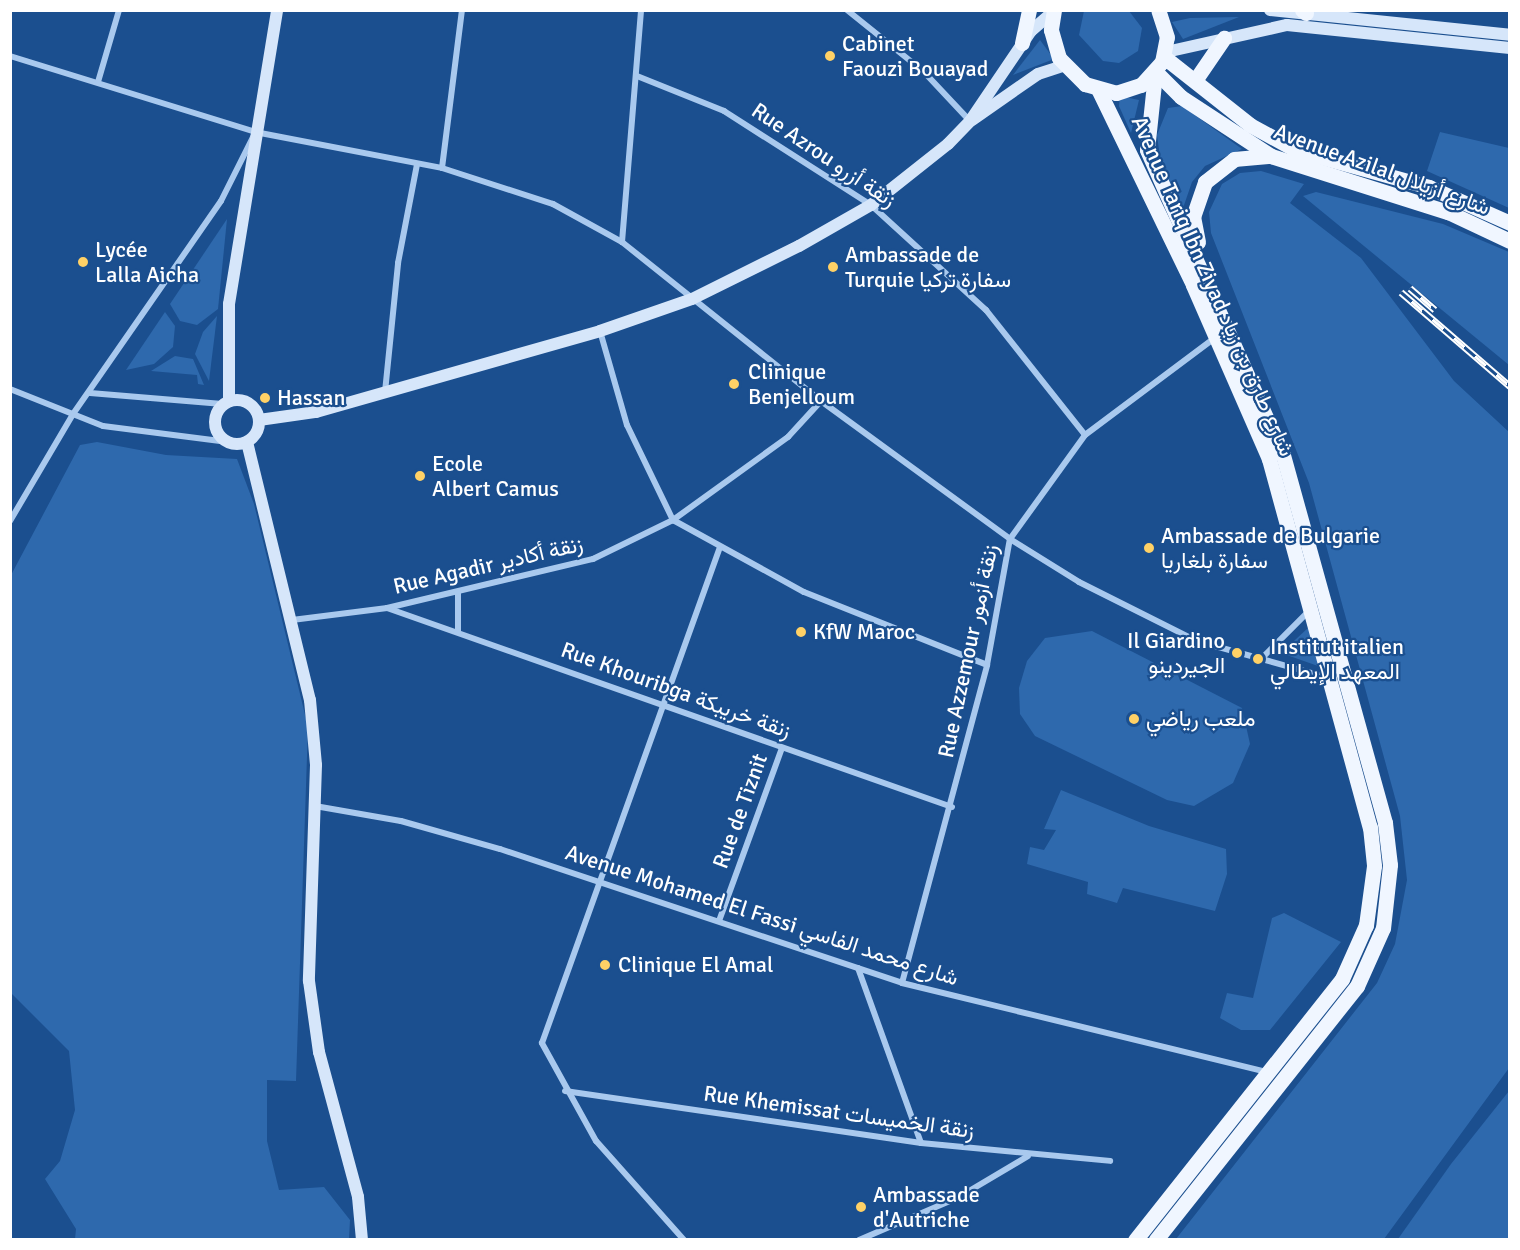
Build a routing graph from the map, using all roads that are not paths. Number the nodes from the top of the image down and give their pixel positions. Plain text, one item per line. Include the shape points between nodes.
1 (119, 10) edge
2 (277, 10) edge
3 (462, 10) edge
4 (641, 10) edge
5 (847, 10) edge
6 (1029, 10) edge
7 (1158, 10) edge
8 (1270, 10) edge
9 (1054, 11) edge
10 (1304, 15) edge
11 (1509, 35) edge
12 (1224, 38) junction
13 (1022, 43) junction
14 (1509, 48) edge
15 (1165, 55) junction
16 (10, 56) edge
17 (1065, 65) junction
18 (1155, 73) junction
19 (637, 76) junction
20 (1196, 79) junction
21 (98, 82) junction
22 (1099, 91) junction
23 (970, 121) junction
24 (255, 132) junction
25 (1271, 156) junction
26 (417, 164) junction
27 (442, 168) junction
28 (871, 205) junction
29 (1509, 223) edge
30 (1509, 241) edge
31 (622, 242) junction
32 (1202, 266) junction
33 (692, 299) junction
34 (600, 331) junction
35 (1216, 337) junction
36 (10, 389) edge
37 (385, 392) junction
38 (90, 393) junction
39 (821, 401) junction
40 (226, 403) junction
41 (73, 414) junction
42 (259, 420) junction
43 (1085, 435) junction
44 (228, 442) junction
45 (247, 442) junction
46 (10, 520) edge
47 (673, 520) junction
48 (1010, 539) junction
49 (720, 547) junction
50 (458, 592) junction
51 (387, 608) junction
52 (1311, 609) junction
53 (292, 620) junction
54 (458, 632) junction
55 (1258, 662) junction
56 (987, 665) junction
57 (1329, 678) junction
58 (661, 704) junction
59 (782, 748) junction
60 (315, 806) junction
61 (952, 807) junction
62 (598, 884) junction
63 (719, 921) junction
64 (858, 968) junction
65 (902, 983) junction
66 (1270, 1072) junction
67 (565, 1091) junction
68 (921, 1143) junction
69 (1029, 1156) junction
70 (1110, 1161) dead end
71 (362, 1239) edge
72 (684, 1239) edge
73 (859, 1239) edge
74 (1135, 1239) edge
75 (1156, 1239) edge

1 - 21 street
2 - 24 street
3 - 27 street
4 - 19 street
5 - 23 street via 924,72
6 - 13 main road
7 - 15 main road
8 - 10 street
9 - 13 street
9 - 17 main road via 1052,40
10 - 11 street
10 - 12 street
10 - 14 street
12 - 15 street via 1194,50
12 - 20 main road
13 - 23 street
15 - 18 main road
15 - 20 main road, Avenue Azilal شارع أزيلال
16 - 21 street
17 - 22 main road
17 - 23 street via 1038,74
18 - 22 main road via 1133,89
18 - 25 main road, Avenue Azilal شارع أزيلال via 1181,97
18 - 32 main road, Avenue Tariq Ibn Ziyad شارع طارق بن زياد via 1145,142
19 - 28 street, Rue Azrou زنقة أزرو via 724,111
19 - 31 street
20 - 29 main road, Avenue Azilal شارع أزيلال via 1250,125 1296,150 1440,191
21 - 24 street
22 - 35 main road, Avenue Tariq Ibn Ziyad شارع طارق بن زياد
23 - 28 street
24 - 26 street
24 - 38 street via 221,201
24 - 40 street via 230,304
25 - 30 main road, Avenue Azilal شارع أزيلال via 1448,212
25 - 32 main road via 1234,159 1205,182 1193,218
26 - 27 street
26 - 37 street via 398,264
27 - 31 street via 536,197
28 - 33 street
28 - 43 street, Rue Azrou زنقة أزرو via 986,310
31 - 33 street
32 - 75 main road, Avenue Tariq Ibn Ziyad شارع طارق بن زياد via 1293,484 1384,823 1390,886 1383,928 1357,986
33 - 34 street
33 - 39 street
34 - 37 street
34 - 47 street via 627,425
35 - 43 street, Rue Azzemour زنقة أزمور
35 - 52 main road, Avenue Tariq Ibn Ziyad شارع طارق بن زياد via 1269,459
36 - 41 street
37 - 42 street via 304,415
38 - 40 street
38 - 41 street
39 - 47 street, Rue Agadir زنقة أكادير via 788,437
39 - 48 street
40 - 42 street via 252,406
40 - 44 street via 215,420
41 - 44 street via 103,426
41 - 46 street
42 - 45 street
43 - 48 street, Rue Azzemour زنقة أزمور
44 - 45 street
45 - 53 street
47 - 49 street
47 - 50 street, Rue Agadir زنقة أكادير via 566,569
48 - 55 street via 1118,604
48 - 56 street, Rue Azzemour زنقة أزمور
49 - 56 street via 823,600
49 - 58 street
50 - 51 street, Rue Agadir زنقة أكادير
50 - 54 street
51 - 53 street, Rue Agadir زنقة أكادير
51 - 54 street, Rue Khouribga زنقة خريبكة
52 - 55 street via 1288,638
52 - 57 main road, Avenue Tariq Ibn Ziyad شارع طارق بن زياد
53 - 60 street via 314,731
54 - 58 street, Rue Khouribga زنقة خريبكة
55 - 57 street
56 - 61 street, Rue Azzemour زنقة أزمور
57 - 66 main road, Avenue Tariq Ibn Ziyad شارع طارق بن زياد via 1370,827 1371,905 1342,979
58 - 59 street, Rue Khouribga زنقة خريبكة
58 - 62 street
59 - 61 street, Rue Khouribga زنقة خريبكة
59 - 63 street, Rue de Tiznit
60 - 62 street, Avenue Mohamed El Fassi شارع محمد الفاسي via 401,821
60 - 71 street via 309,981 319,1052 358,1197
61 - 65 street, Rue Azzemour زنقة أزمور
62 - 63 street, Avenue Mohamed El Fassi شارع محمد الفاسي
62 - 67 street via 542,1043
63 - 64 street, Avenue Mohamed El Fassi شارع محمد الفاسي
64 - 65 street, Avenue Mohamed El Fassi شارع محمد الفاسي
64 - 68 street
65 - 66 street, Avenue Mohamed El Fassi شارع محمد الفاسي
66 - 74 main road, Avenue Tariq Ibn Ziyad شارع طارق بن زياد
67 - 68 street, Rue Khemissat زنقة الخميسات
67 - 72 street via 614,1166
68 - 69 street, Rue Khemissat زنقة الخميسات
69 - 70 street, Rue Khemissat زنقة الخميسات
69 - 73 street via 959,1197

